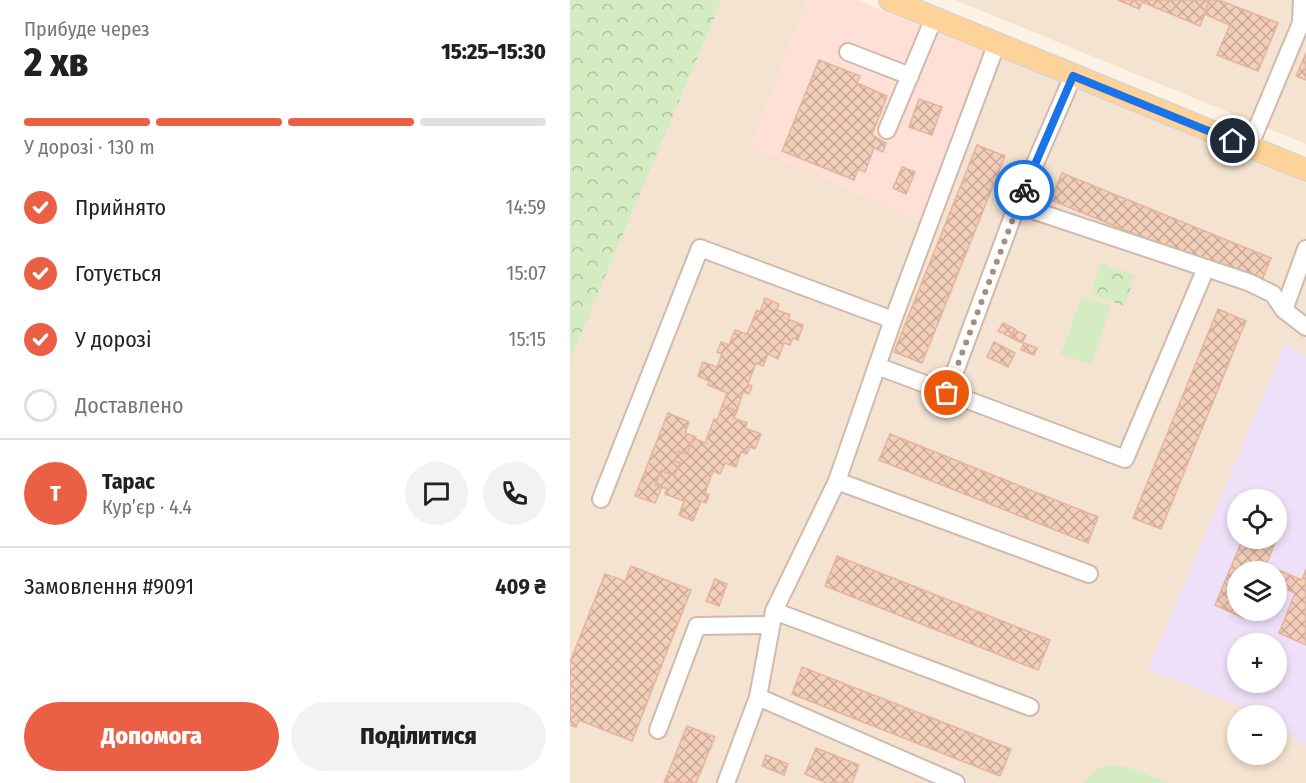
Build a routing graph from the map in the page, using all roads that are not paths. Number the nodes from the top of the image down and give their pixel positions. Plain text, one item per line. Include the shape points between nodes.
1 (890, 0) edge
2 (1302, 0) edge
3 (934, 18) junction
4 (1304, 24) edge
5 (997, 43) junction
6 (848, 52) dead end
7 (910, 76) junction
8 (1073, 76) junction
9 (887, 130) dead end
10 (1249, 147) junction
11 (1306, 170) edge
12 (1017, 205) junction
13 (1306, 249) edge
14 (1206, 267) junction
15 (1284, 310) junction
16 (893, 320) junction
17 (1306, 327) edge
18 (877, 366) junction
19 (947, 393) junction
20 (837, 481) junction
21 (601, 499) dead end
22 (1089, 574) dead end
23 (772, 618) junction
24 (758, 697) junction
25 (1030, 706) dead end
26 (658, 730) dead end
27 (726, 783) edge
28 (956, 783) edge

1 - 3 main road
2 - 4 lane
3 - 5 main road
3 - 7 lane
4 - 10 lane
5 - 8 main road
5 - 16 lane
6 - 7 lane
7 - 9 lane
8 - 10 main road
8 - 12 lane
10 - 11 main road
12 - 14 lane
12 - 19 lane
13 - 15 lane
14 - 15 lane via 1273,294
14 - 19 lane via 1125,459
15 - 17 lane
16 - 18 lane
16 - 21 lane via 700,248
18 - 19 lane
18 - 20 lane
20 - 22 lane
20 - 23 lane
23 - 24 lane
23 - 25 lane
23 - 26 lane via 697,626
24 - 27 lane
24 - 28 lane

